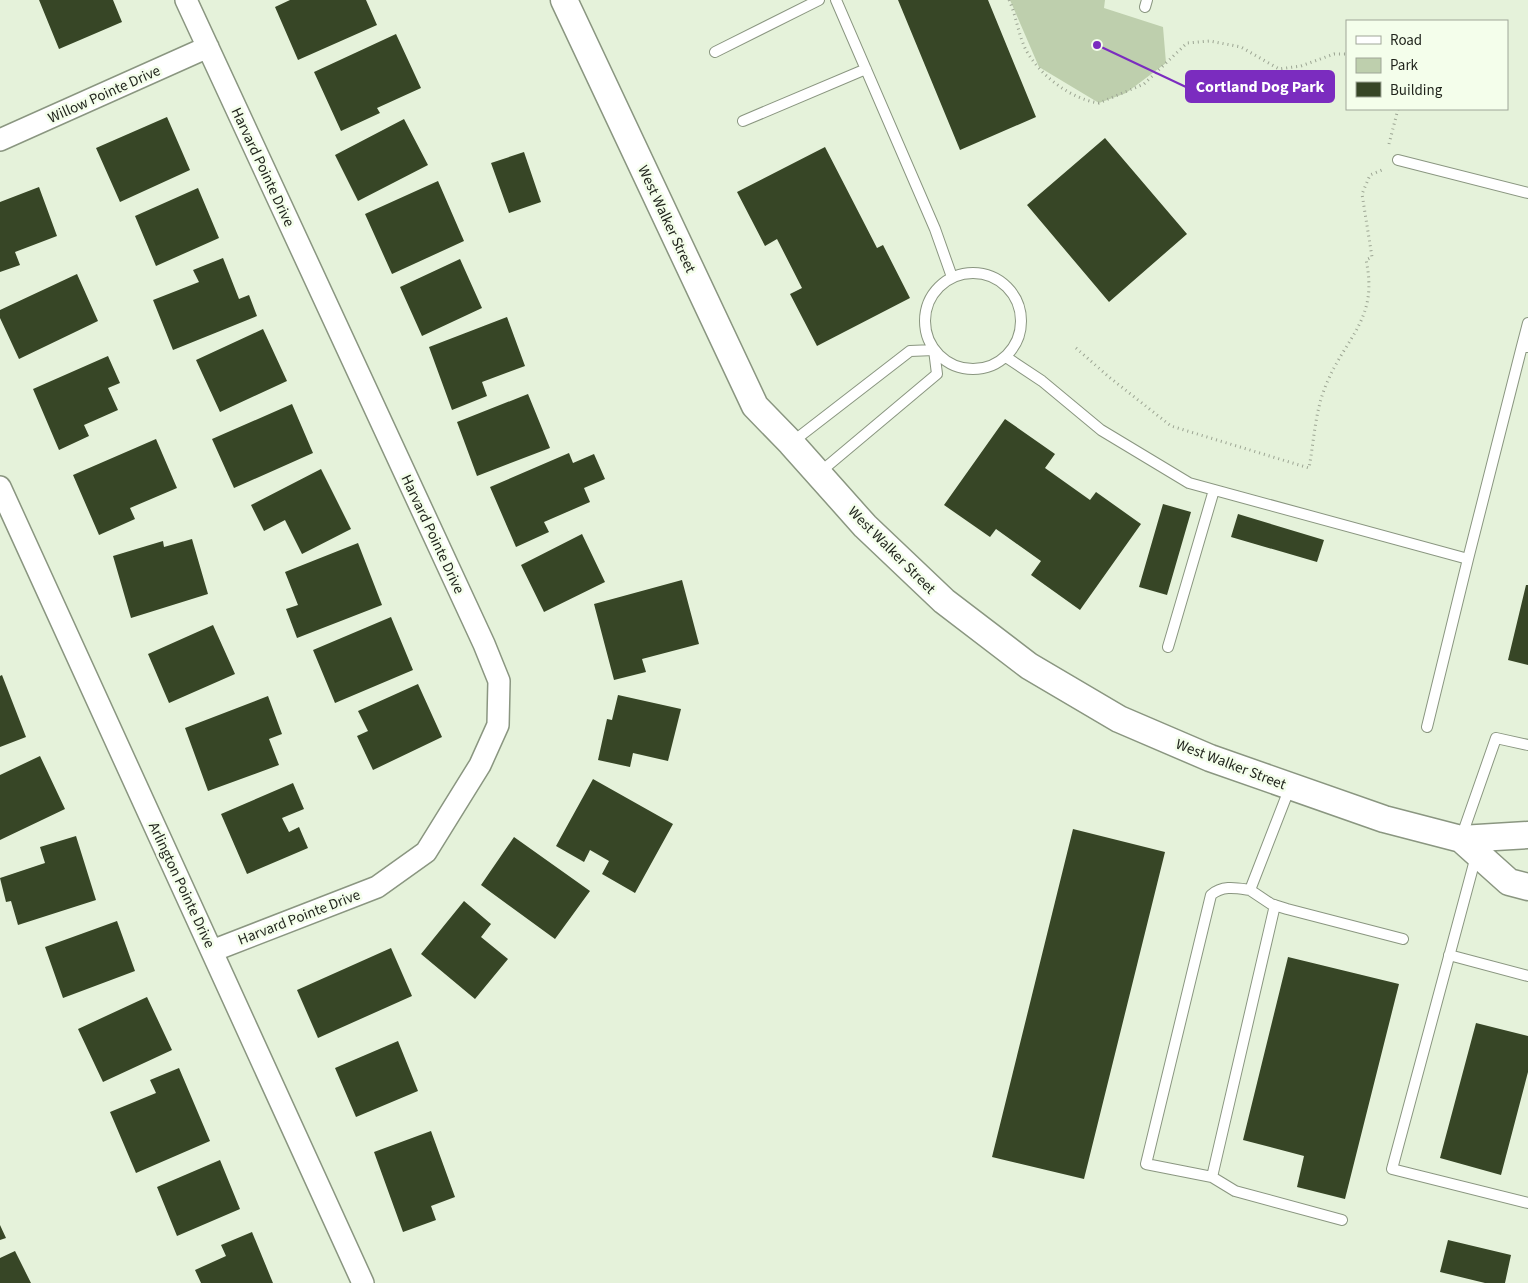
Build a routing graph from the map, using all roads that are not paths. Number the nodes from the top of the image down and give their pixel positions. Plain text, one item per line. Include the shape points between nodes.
1 (186, 0) edge
2 (564, 0) edge
3 (819, 0) edge
4 (836, 0) edge
5 (208, 47) junction
6 (715, 52) dead end
7 (866, 69) junction
8 (743, 121) dead end
9 (0, 140) edge
10 (1398, 160) dead end
11 (1528, 193) edge
12 (952, 276) junction
13 (1528, 323) edge
14 (1525, 347) edge
15 (934, 350) junction
16 (1006, 357) junction
17 (792, 443) junction
18 (819, 474) junction
19 (0, 487) edge
20 (1214, 490) junction
21 (1468, 559) junction
22 (1168, 647) dead end
23 (1428, 727) dead end
24 (1528, 745) edge
25 (1290, 786) junction
26 (1528, 834) edge
27 (1469, 846) junction
28 (1528, 887) edge
29 (1250, 890) junction
30 (1275, 905) junction
31 (1403, 938) dead end
32 (212, 951) junction
33 (1449, 955) junction
34 (1528, 976) edge
35 (1212, 1177) junction
36 (1528, 1203) edge
37 (1342, 1220) dead end
38 (363, 1283) edge

1 - 5 street, Harvard Pointe Drive
2 - 17 street, West Walker Street via 755,406
3 - 6 lane
4 - 7 lane
5 - 9 street, Willow Pointe Drive
5 - 32 street, Harvard Pointe Drive via 480,635 498,681 498,725 480,765 426,852 377,887
7 - 8 lane
7 - 12 lane
10 - 11 lane
12 - 15 lane via 931,295 926,309 924,323
12 - 16 lane via 982,273 997,278 1009,288 1022,315 1021,330
13 - 14 lane
14 - 21 lane
15 - 16 lane via 945,361 976,370 992,366
15 - 17 lane via 910,351
15 - 18 lane via 937,374
16 - 20 lane via 1042,381 1101,430 1189,483
17 - 18 street, West Walker Street
18 - 25 street, West Walker Street via 910,571 986,635 1029,666 1119,719 1210,758
19 - 32 street, Arlington Pointe Drive
20 - 21 lane
20 - 22 lane
21 - 23 lane
24 - 27 lane via 1496,738
25 - 27 street, West Walker Street
25 - 29 lane
26 - 27 street, West Walker Street
27 - 28 street, West Walker Street via 1509,882
27 - 33 lane
29 - 30 lane
29 - 35 lane via 1229,887 1211,894 1146,1164
30 - 31 lane
30 - 35 lane
32 - 38 street, Arlington Pointe Drive
33 - 34 lane
33 - 36 lane via 1392,1169
35 - 37 lane via 1235,1191

